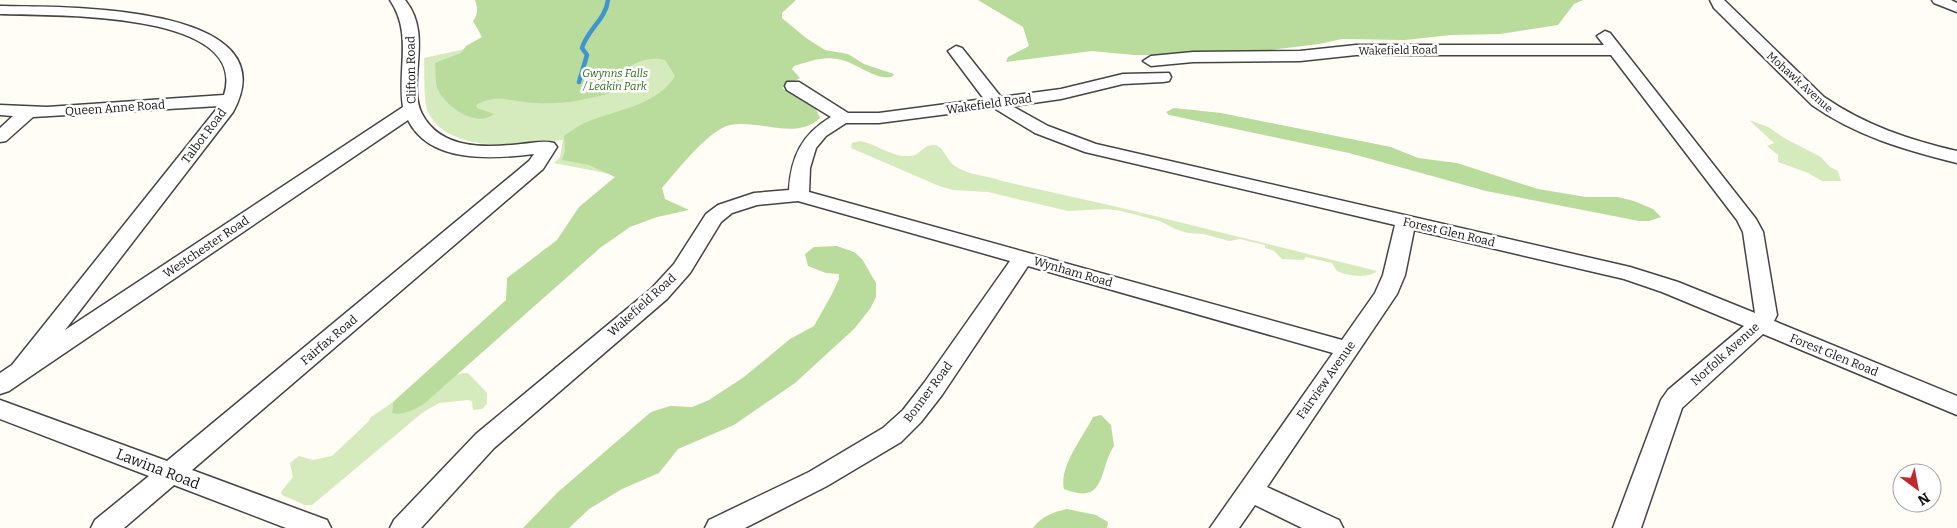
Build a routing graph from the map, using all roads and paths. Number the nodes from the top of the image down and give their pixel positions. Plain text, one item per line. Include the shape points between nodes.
1 (397, 0) edge
2 (1717, 0) edge
3 (1939, 0) edge
4 (1957, 8) edge
5 (0, 10) edge
6 (1610, 43) joint
7 (956, 51) dead end
8 (1151, 61) dead end
9 (1163, 77) dead end
10 (793, 86) dead end
11 (230, 100) junction
12 (998, 102) junction
13 (412, 109) junction
14 (0, 110) edge
15 (28, 112) junction
16 (843, 117) junction
17 (0, 137) edge
18 (548, 147) joint
19 (1957, 157) edge
20 (799, 195) junction
21 (1406, 222) junction
22 (1022, 258) junction
23 (1760, 325) junction
24 (1348, 349) junction
25 (20, 372) junction
26 (0, 385) edge
27 (1957, 406) edge
28 (0, 409) edge
29 (170, 474) junction
30 (1250, 491) junction
31 (105, 528) edge
32 (317, 528) edge
33 (404, 528) edge
34 (719, 528) edge
35 (1224, 528) edge
36 (1329, 528) edge
37 (1627, 528) edge

1 - 13 street, Clifton Road via 409,19
2 - 19 street, Mohawk Avenue via 1740,26 1832,112 1888,139
3 - 4 street
5 - 11 street, Talbot Road via 114,16 183,28 217,44 226,53 234,75 235,87
6 - 8 street, Wakefield Road via 1356,50 1300,56 1193,57
6 - 23 street, Norfolk Avenue via 1746,219 1752,232 1766,315
7 - 12 street, Forest Glen Road
9 - 12 street, Wakefield Road via 1123,79 1077,92
10 - 16 street
11 - 15 street, Queen Anne Road
11 - 25 street, Talbot Road via 224,112
12 - 16 street, Wakefield Road via 879,118
12 - 21 street, Forest Glen Road via 1038,128 1091,148
13 - 18 street, Clifton Road via 422,130 451,146 491,153
13 - 25 street, Westchester Road
14 - 15 street, Queen Anne Road
15 - 17 street
16 - 20 street via 821,130 804,152 799,166
18 - 29 street, Fairfax Road via 536,165
20 - 22 street, Wynham Road
20 - 33 street, Wakefield Road via 738,203 713,218 682,268 659,294 485,440
21 - 23 street, Forest Glen Road via 1630,274 1670,287
21 - 24 street, Fairview Avenue via 1394,275 1386,294
22 - 24 street, Wynham Road
22 - 34 street, Bonner Road via 933,389 892,435 818,479
23 - 27 street, Forest Glen Road
23 - 37 street, Norfolk Avenue via 1670,406
24 - 30 street, Fairview Avenue
25 - 26 street, Westchester Road
28 - 29 street, Lawina Road
29 - 31 street, Fairfax Road
29 - 32 street, Lawina Road
30 - 35 street, Fairview Avenue
30 - 36 street

